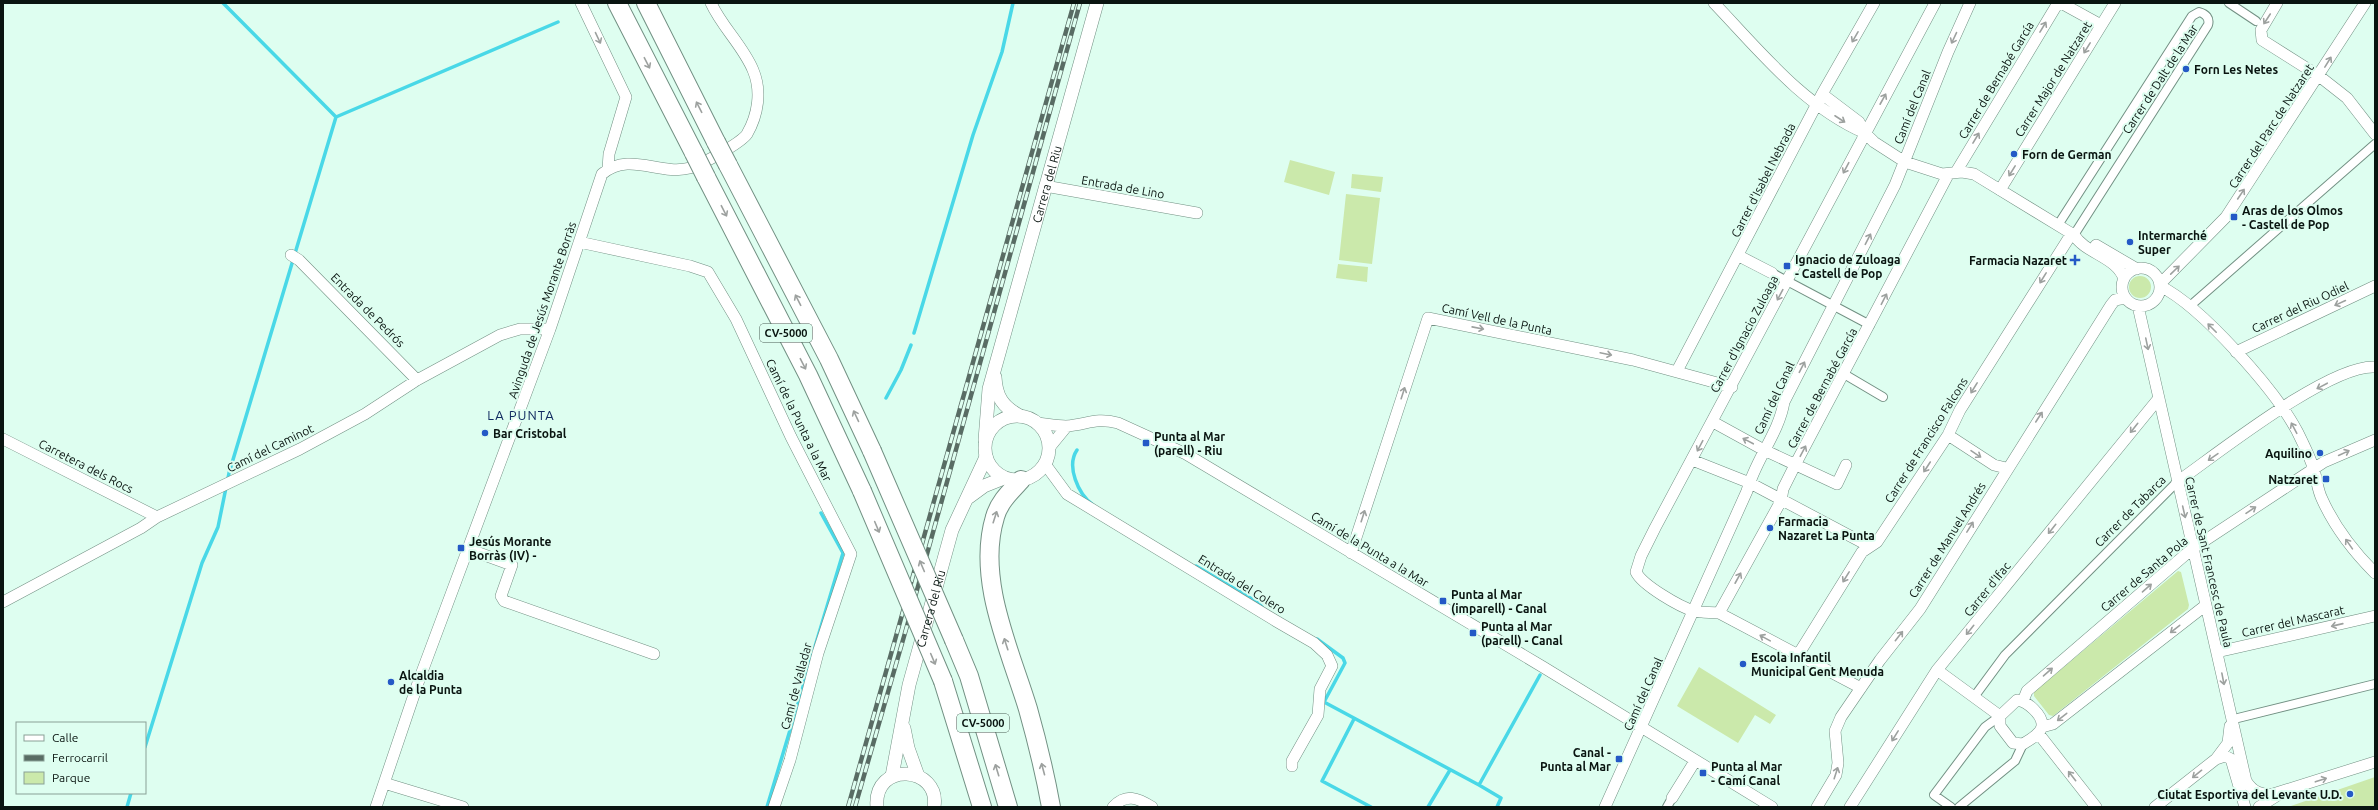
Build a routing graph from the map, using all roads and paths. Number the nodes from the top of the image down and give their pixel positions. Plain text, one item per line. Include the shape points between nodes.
1 (581, 3) edge
2 (617, 3) edge
3 (646, 3) edge
4 (711, 3) edge
5 (1097, 3) edge
6 (1714, 3) edge
7 (1874, 3) edge
8 (1935, 3) edge
9 (1970, 3) edge
10 (2058, 3) edge
11 (2061, 3) edge
12 (2115, 3) edge
13 (2229, 3) edge
14 (2277, 3) edge
15 (2365, 3) edge
16 (2256, 21) dead end
17 (2101, 25) junction
18 (2319, 76) junction
19 (1820, 99) junction
20 (1865, 133) junction
21 (2375, 134) edge
22 (2375, 144) edge
23 (1904, 162) junction
24 (608, 169) junction
25 (1952, 173) junction
26 (1045, 186) junction
27 (2000, 190) junction
28 (1196, 213) dead end
29 (2058, 225) junction
30 (2073, 234) junction
31 (580, 242) junction
32 (1739, 256) junction
33 (295, 257) dead end
34 (2137, 269) junction
35 (1772, 273) joint
36 (2124, 279) junction
37 (1787, 282) junction
38 (2160, 285) junction
39 (2375, 286) edge
40 (2125, 298) junction
41 (1834, 306) junction
42 (2138, 306) junction
43 (2190, 306) junction
44 (1870, 325) junction
45 (550, 329) junction
46 (2236, 352) junction
47 (996, 365) junction
48 (2375, 367) edge
49 (1677, 370) junction
50 (1844, 374) junction
51 (417, 380) junction
52 (1732, 387) junction
53 (1883, 397) dead end
54 (2158, 398) junction
55 (2282, 407) junction
56 (1020, 416) junction
57 (1712, 422) junction
58 (1038, 423) junction
59 (1067, 426) junction
60 (1948, 435) junction
61 (3, 438) edge
62 (985, 440) junction
63 (2375, 440) edge
64 (1049, 448) junction
65 (1764, 450) junction
66 (986, 457) junction
67 (1692, 460) junction
68 (1045, 464) junction
69 (1795, 465) junction
70 (1846, 466) dead end
71 (2006, 468) junction
72 (2314, 469) junction
73 (1013, 479) junction
74 (2177, 482) junction
75 (1750, 483) junction
76 (967, 499) junction
77 (1781, 501) junction
78 (157, 517) junction
79 (1869, 546) junction
80 (468, 549) junction
81 (2192, 549) junction
82 (1350, 553) junction
83 (845, 571) joint
84 (2375, 573) edge
85 (3, 602) edge
86 (2206, 605) junction
87 (1694, 611) junction
88 (1719, 613) junction
89 (2375, 616) edge
90 (2217, 652) junction
91 (654, 654) dead end
92 (1798, 655) junction
93 (1937, 670) junction
94 (2375, 684) edge
95 (1861, 688) junction
96 (1974, 697) junction
97 (2023, 701) junction
98 (2000, 716) junction
99 (2234, 719) junction
100 (903, 722) junction
101 (1642, 729) junction
102 (2040, 730) junction
103 (2023, 744) junction
104 (2216, 759) junction
105 (1695, 761) junction
106 (2375, 762) edge
107 (1292, 766) dead end
108 (892, 776) junction
109 (918, 776) junction
110 (384, 783) junction
111 (2284, 792) junction
112 (1670, 803) edge
113 (1147, 804) edge
114 (376, 807) edge
115 (463, 807) edge
116 (774, 807) edge
117 (877, 807) edge
118 (934, 807) edge
119 (982, 807) edge
120 (1008, 807) edge
121 (1052, 807) edge
122 (1113, 807) edge
123 (1605, 807) edge
124 (1772, 807) edge
125 (1817, 807) edge
126 (1850, 807) edge
127 (1951, 807) edge
128 (1959, 807) edge
129 (2096, 807) edge
130 (2155, 807) edge
131 (2245, 807) edge
132 (2259, 807) edge

1 -> 24 street via 626,97 609,154
2 -> 119 highway, CV-5000, bridge via 808,375 862,491 942,681
120 -> 3 highway, CV-5000, bridge via 969,676 872,451 828,359
4 - 24 street via 753,70 758,92 757,112 746,136 716,156 690,168 671,170 620,163
5 - 26 street, Carrera del Riu
6 - 19 street via 1792,86
7 -> 19 street, Carrer d'Isabel Nebrada
20 -> 8 street, Carrer d'Ignacio Zuloaga
9 -> 23 street, Camí del Canal
25 -> 10 street, Carrer de Bernabé García
11 - 17 street
12 - 17 street, Carrer Major de Natzaret
13 - 16 street
14 -> 18 street via 2261,30 2262,40
18 -> 15 street, Carrer del Parc de Natzaret
17 -> 27 street, Carrer Major de Natzaret
18 - 21 street via 2347,98
38 -> 18 street, Carrer del Parc de Natzaret via 2226,217
19 - 20 street
19 - 32 street, Carrer d'Isabel Nebrada
20 - 23 street
20 -> 37 street, Carrer d'Ignacio Zuloaga
22 - 43 street
23 - 25 street
41 -> 23 street, Camí del Canal
24 - 31 street, Avinguda de Jesús Morante Borràs via 602,174
25 - 27 street via 1974,174
44 -> 25 street, Carrer de Bernabé García
26 - 28 street, Entrada de Lino
26 - 47 street, Carrera del Riu
27 - 29 street
29 - 30 street
29 - 30 street, Carrer de Dalt de la Mar via 2192,16 2199,12 2206,15 2209,20 2208,26
30 - 34 street via 2082,235
30 - 36 street via 2078,242 2116,267
30 -> 60 street, Carrer de Francisco Falcons via 1960,410
31 - 45 street, Avinguda de Jesús Morante Borràs
31 - 83 street, Camí de la Punta a la Mar via 708,272 736,319 791,437 851,554
32 - 35 street
32 - 49 street, Carrer d'Isabel Nebrada
33 - 51 street, Entrada de Pedrós
34 - 36 street
34 - 38 street via 2151,271
35 - 37 street
36 - 40 street
37 - 41 street
37 -> 52 street, Carrer d'Ignacio Zuloaga
38 - 42 street via 2156,300 2145,306
38 - 43 street
39 -> 46 street, Carrer del Riu Odiel
40 - 42 street
71 -> 40 street, Carrer de Manuel Andrés via 2111,305 2115,300
41 - 44 street
65 -> 41 street, Camí del Canal via 1782,415 1784,402
42 -> 54 street, Carrer de Sant Francesc de Paula
46 -> 43 street
44 - 50 street, Carrer de Bernabé García
45 - 51 street, Camí del Caminot via 511,330
45 - 80 street, Avinguda de Jesús Morante Borràs
46 - 55 street
47 - 56 street, Carrera del Riu via 995,387 998,396 1010,410
47 - 62 street, Carrera del Riu via 988,398
48 -> 55 street, Carrer de Tabarca via 2356,368
49 - 52 street, Camí Vell de la Punta
82 -> 49 street, Camí Vell de la Punta via 1428,318
50 - 53 street
69 -> 50 street, Carrer de Bernabé García
51 - 78 street, Camí del Caminot via 365,414 300,449
52 - 57 street, Carrer d'Ignacio Zuloaga
54 - 74 street, Carrer de Sant Francesc de Paula
54 -> 93 street, Carrer d'Ifac
72 -> 55 street
55 -> 74 street, Carrer de Tabarca
56 - 58 street
56 - 62 street via 1001,419 991,428
65 -> 57 street
57 -> 67 street, Carrer d'Ignacio Zuloaga
58 - 59 street, Camí de la Punta a la Mar
58 - 64 street via 1046,434
59 - 64 street
59 - 82 street, Camí de la Punta a la Mar via 1092,420 1118,423 1186,454
60 -> 71 street via 1994,465
60 -> 79 street, Carrer de Francisco Falcons via 1877,542
61 - 78 street, Carretera dels Rocs
62 - 66 street
72 -> 63 street, Carrer de Santa Pola via 2346,451
64 - 68 street
65 - 69 street
65 - 75 street, Camí del Canal
66 - 73 street via 992,470
66 - 76 street, Carrera del Riu
67 - 75 street
67 - 87 street, Carrer d'Ignacio Zuloaga via 1640,556 1636,572 1647,586
68 - 73 street via 1035,475
68 - 107 street, Entrada del Colero via 1067,494 1314,643 1327,655 1332,666 1320,690 1318,715 1292,761
69 - 70 street via 1837,484
69 - 77 street, Carrer de Bernabé García via 1783,489
95 -> 71 street, Carrer de Manuel Andrés via 1920,609
81 -> 72 street, Carrer de Santa Pola
84 -> 72 street via 2351,548 2337,527 2320,494
73 - 76 street, Carrera del Riu via 984,486
121 -> 73 highway via 1028,709 1000,625 992,588 992,528 995,515
74 -> 81 street, Carrer de Sant Francesc de Paula
74 - 96 street, Carrer de Tabarca via 2005,655
75 - 77 street
75 - 87 street, Camí del Canal
76 - 100 street, Carrera del Riu via 952,530 909,685
77 - 79 street
88 -> 77 street, Carrer de Bernabé García
78 - 85 street, Camí del Caminot
79 -> 92 street, Carrer de Francisco Falcons via 1857,559
80 - 91 street via 512,566 501,596 504,601
80 - 110 street, Avinguda de Jesús Morante Borràs
81 - 86 street, Carrer de Sant Francesc de Paula
97 -> 81 street, Carrer de Santa Pola via 2026,691
82 - 101 street, Camí de la Punta a la Mar
83 - 116 street, Camí de Valladar via 818,653 790,760
86 - 90 street, Carrer de Sant Francesc de Paula
86 -> 102 street via 2053,724
87 - 88 street
87 - 101 street, Camí del Canal
92 -> 88 street
89 -> 90 street, Carrer del Mascarat
90 -> 99 street, Carrer de Sant Francesc de Paula
92 - 95 street
93 - 96 street
93 -> 126 street, Carrer d'Ifac
94 - 99 street
125 -> 95 street, Carrer de Manuel Andrés via 1836,775 1838,763 1835,731 1841,717
96 - 98 street
97 - 98 street via 2017,700
97 - 102 street via 2041,720
98 - 103 street via 2000,726 2013,743
98 - 127 street via 1985,726 1934,795
99 - 104 street via 2228,743
99 - 111 street, Carrer de Sant Francesc de Paula via 2243,770 2250,787 2265,795
100 - 108 street, Carrera del Riu
100 - 109 street, Carrera del Riu via 908,748
101 - 105 street, Camí de la Punta a la Mar
101 - 123 street, Camí del Canal
102 - 103 street
129 -> 102 street
103 - 128 street via 2015,761
104 -> 130 street
104 - 131 street via 2226,756 2232,759
105 - 112 street
105 - 124 street, Camí de la Punta a la Mar
111 -> 106 street
108 - 109 street via 905,773
108 - 117 street via 881,786 876,800
109 - 118 street via 930,787
110 - 114 street, Avinguda de Jesús Morante Borràs
110 - 115 street
111 - 132 street
113 - 122 street via 1125,798

